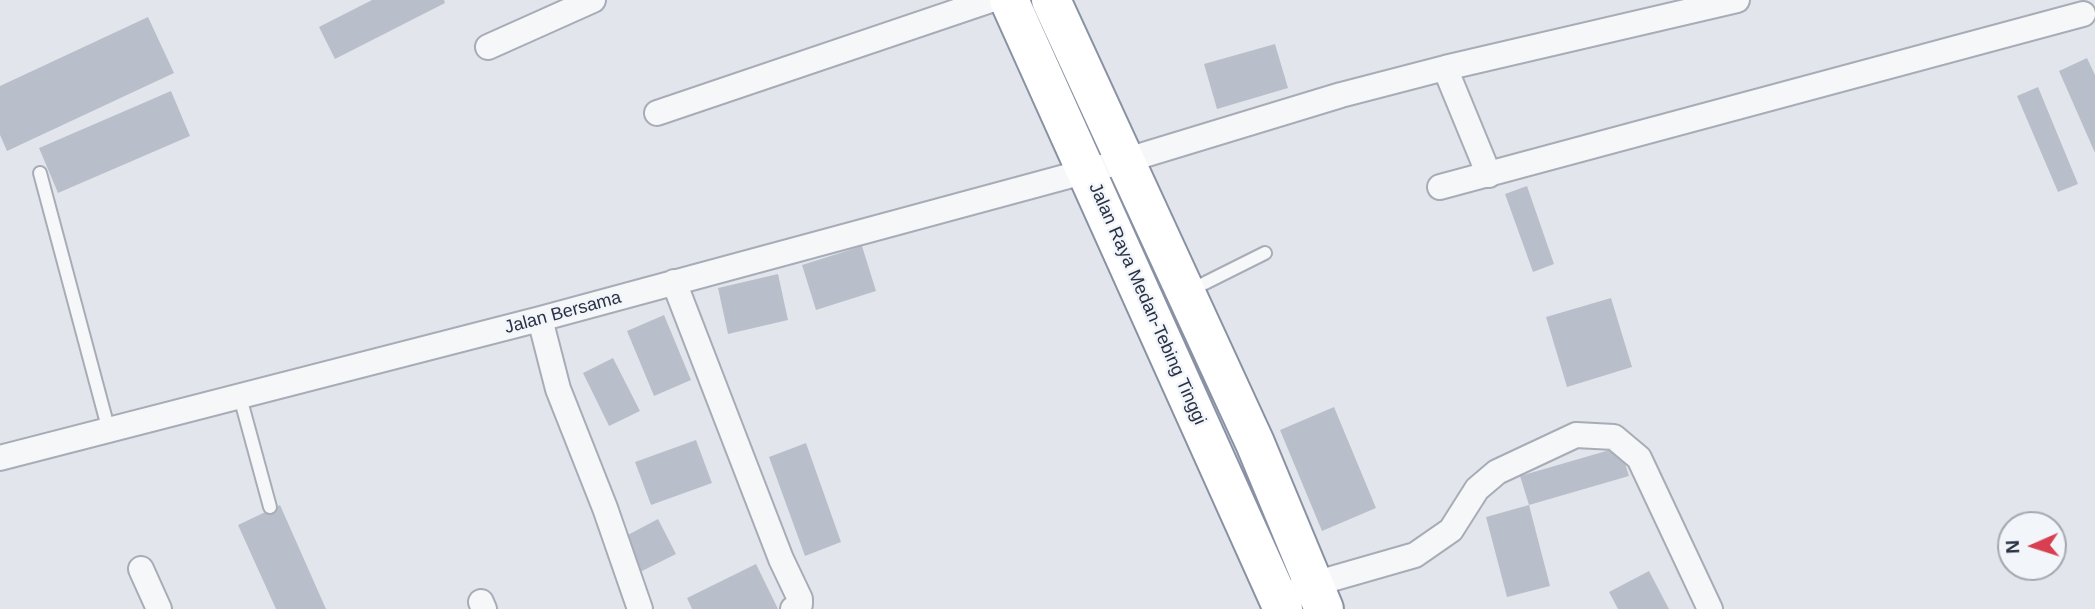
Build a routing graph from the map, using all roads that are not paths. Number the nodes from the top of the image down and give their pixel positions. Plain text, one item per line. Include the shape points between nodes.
1 (593, 0) edge
2 (991, 0) edge
3 (1009, 0) edge
4 (1051, 0) edge
5 (1737, 0) edge
6 (2084, 8) edge
7 (488, 47) dead end
8 (1445, 68) junction
9 (657, 113) dead end
10 (1124, 161) junction
11 (1087, 170) junction
12 (40, 173) dead end
13 (1489, 175) junction
14 (1440, 187) dead end
15 (1265, 253) dead end
16 (674, 282) junction
17 (1185, 293) junction
18 (540, 320) junction
19 (240, 397) junction
20 (109, 432) junction
21 (0, 458) edge
22 (270, 506) dead end
23 (141, 569) dead end
24 (1319, 596) edge
25 (1281, 602) edge
26 (159, 609) edge
27 (640, 609) edge
28 (793, 609) edge
29 (1710, 609) edge

1 - 7 street
2 - 9 street
3 - 11 highway, Jalan Raya Medan-Tebing Tinggi
4 - 10 highway
5 - 8 street, Jalan Bersama
6 - 13 street
8 - 10 street, Jalan Bersama
8 - 13 street
10 - 11 street, Jalan Bersama
10 - 17 highway
11 - 16 street, Jalan Bersama
11 - 25 highway, Jalan Raya Medan-Tebing Tinggi
12 - 20 lane
13 - 14 street
15 - 17 lane
16 - 18 street, Jalan Bersama
16 - 28 street via 800,599
17 - 24 highway
18 - 19 street, Jalan Bersama
18 - 27 street via 558,389
19 - 20 street, Jalan Bersama
19 - 22 lane
20 - 21 street, Jalan Bersama
23 - 26 street
24 - 25 street
24 - 29 street via 1415,555 1451,530 1478,489 1497,472 1576,435 1614,437 1639,458

